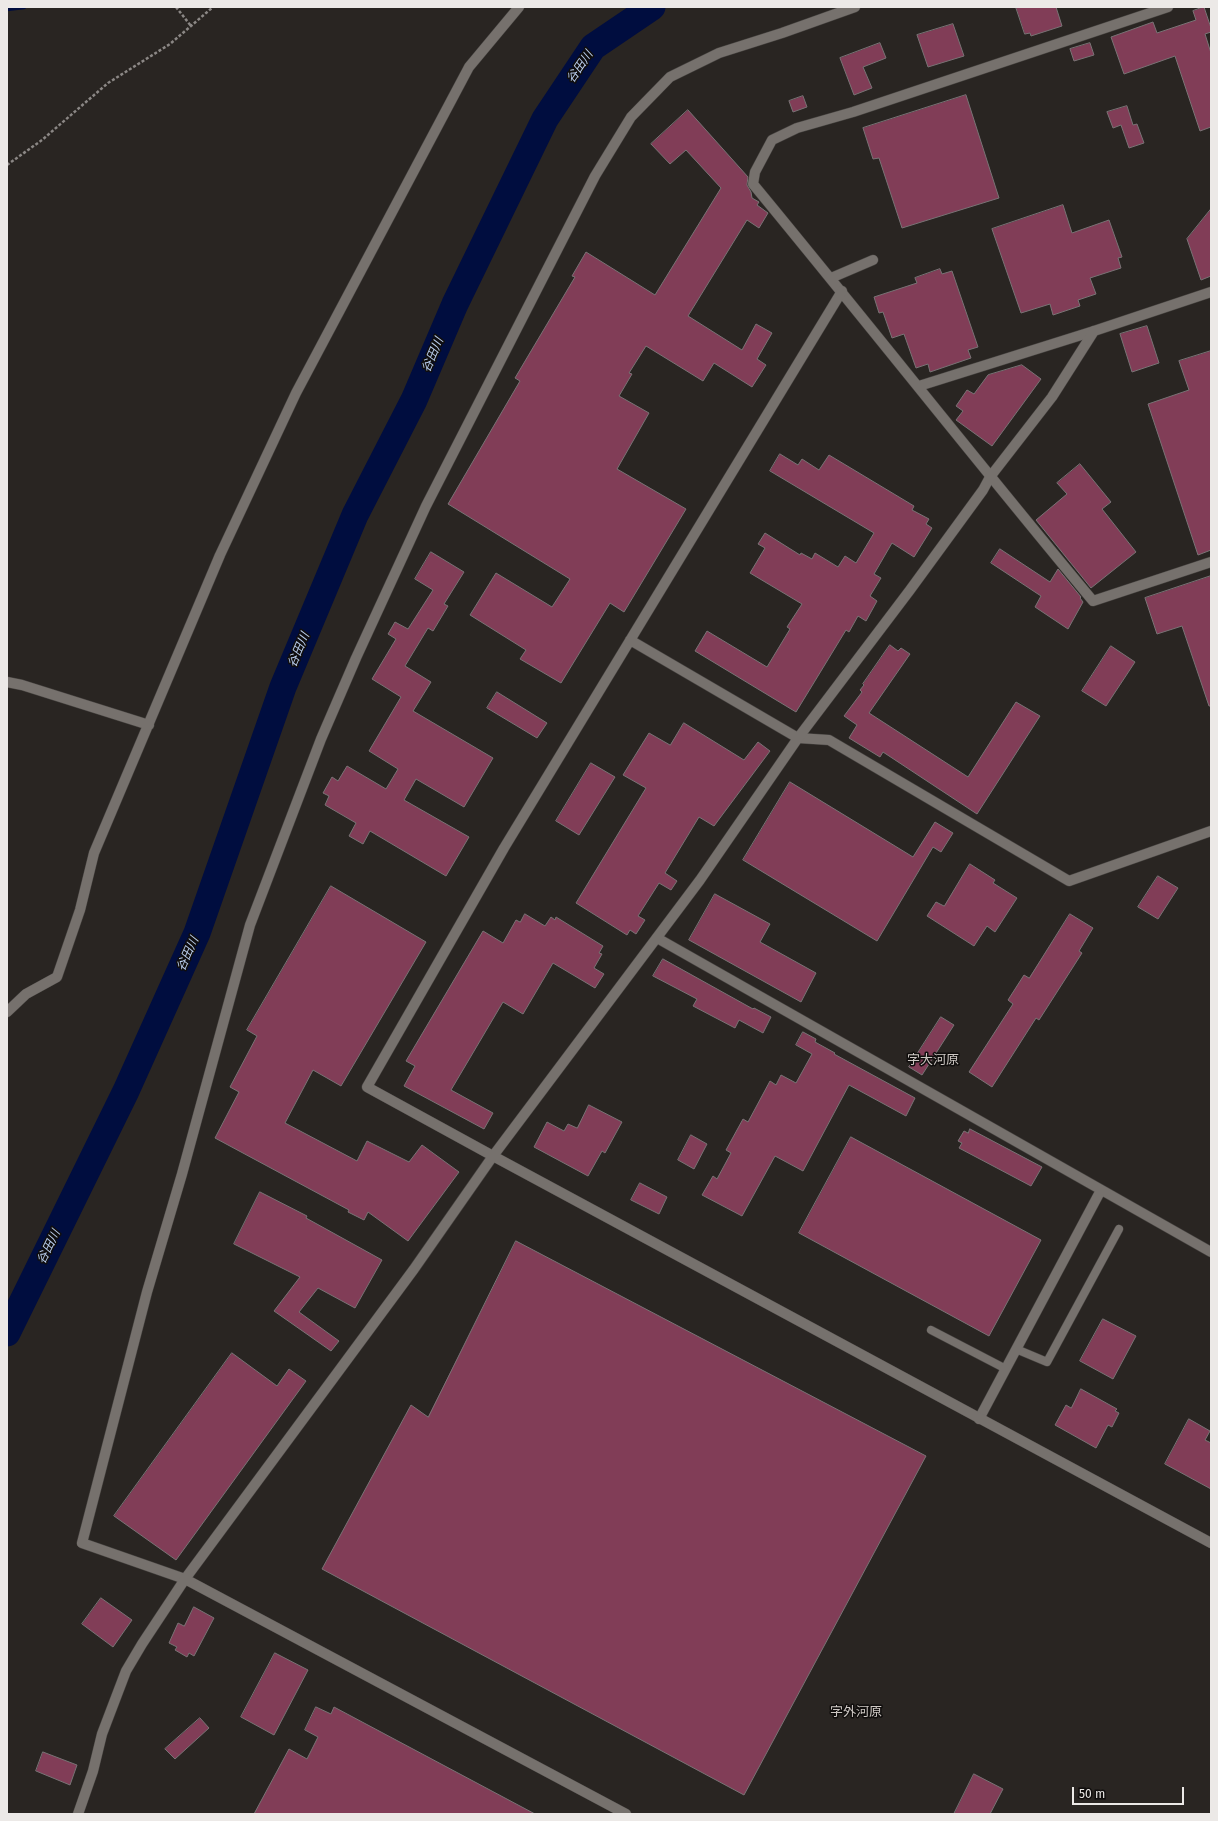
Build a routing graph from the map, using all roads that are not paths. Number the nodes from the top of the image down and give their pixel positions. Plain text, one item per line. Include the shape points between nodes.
1 (519, 7) edge
2 (855, 7) edge
3 (1168, 7) edge
4 (873, 260) dead end
5 (831, 278) junction
6 (842, 291) junction
7 (1211, 292) edge
8 (1094, 331) junction
9 (919, 386) junction
10 (990, 477) junction
11 (1211, 562) edge
12 (630, 640) junction
13 (7, 682) edge
14 (149, 725) junction
15 (798, 738) junction
16 (1211, 831) edge
17 (657, 938) junction
18 (7, 1012) edge
19 (493, 1156) junction
20 (1101, 1190) junction
21 (1119, 1229) dead end
22 (1211, 1252) edge
23 (931, 1330) dead end
24 (1016, 1349) junction
25 (1006, 1369) junction
26 (979, 1419) junction
27 (1211, 1543) edge
28 (185, 1579) junction
29 (78, 1814) edge
30 (626, 1814) edge

1 - 14 street via 469,67 296,393 220,555
2 - 28 street via 719,53 684,70 670,77 631,117 595,176 426,506 321,739 250,925 143,1307 82,1543
3 - 5 street via 853,112 797,128 772,140 755,172 753,184
4 - 5 street
5 - 6 street
6 - 9 street
6 - 12 street
7 - 8 street
8 - 9 street
8 - 10 street via 1052,397
9 - 10 street
10 - 11 street via 1093,601
10 - 15 street via 910,590
12 - 15 street
12 - 19 street via 504,848 367,1087
13 - 14 street
14 - 18 street via 94,853 80,910 57,977 26,994
15 - 16 street via 829,740 1069,881
15 - 17 street
17 - 19 street
17 - 20 street
19 - 26 street
19 - 28 street via 414,1269
20 - 22 street
20 - 24 street
21 - 24 lane via 1047,1362
23 - 25 lane
24 - 25 street
25 - 26 street
26 - 27 street
28 - 29 street via 126,1671 102,1734 93,1771
28 - 30 street

